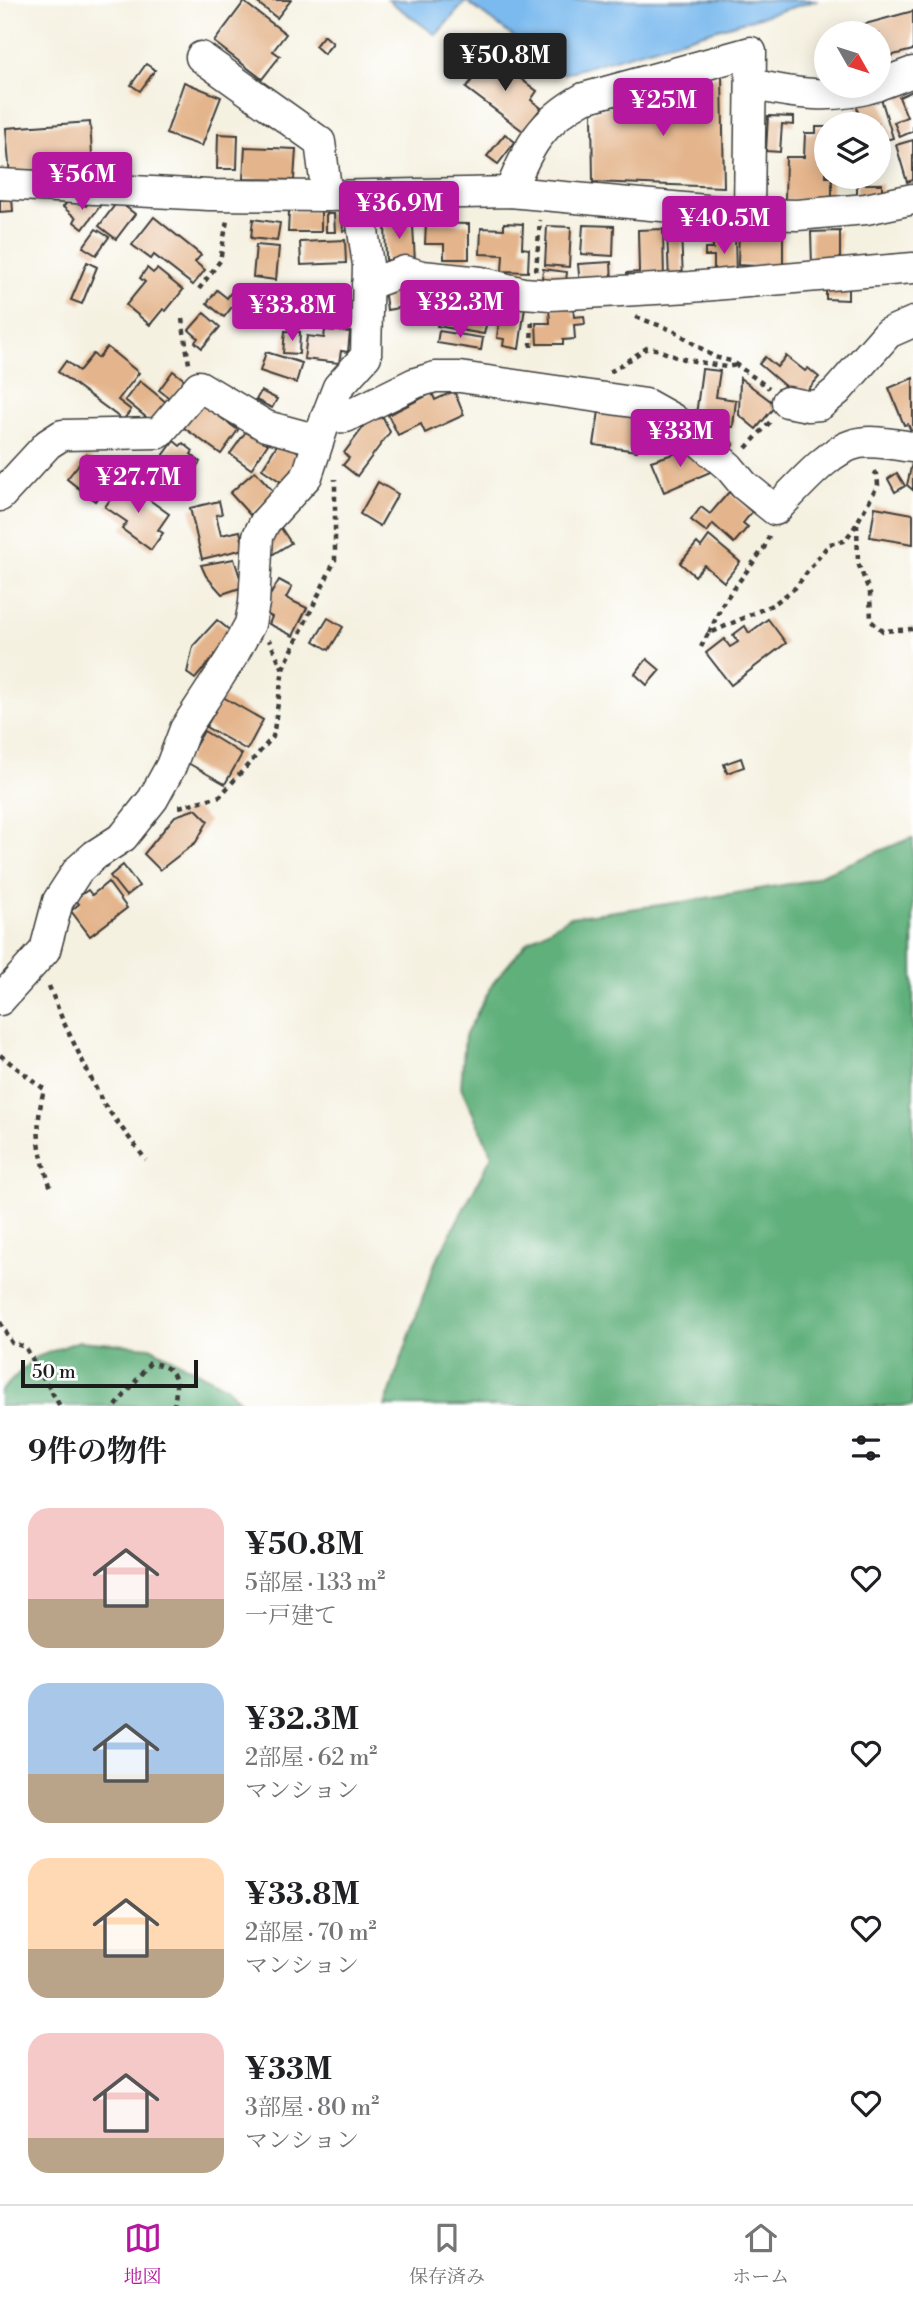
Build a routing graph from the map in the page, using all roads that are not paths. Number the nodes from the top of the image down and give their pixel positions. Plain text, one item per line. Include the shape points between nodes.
1 (201, 57) dead end
2 (913, 72) edge
3 (891, 80) edge
4 (751, 85) junction
5 (814, 93) edge
6 (0, 184) edge
7 (510, 192) junction
8 (327, 196) junction
9 (358, 196) junction
10 (913, 199) edge
11 (749, 214) junction
12 (913, 268) edge
13 (367, 285) junction
14 (913, 322) edge
15 (787, 402) road end
16 (322, 429) junction
17 (913, 447) edge
18 (0, 496) edge
19 (0, 1000) edge

1 - 8 street via 320,142
2 - 3 street
4 - 5 street
4 - 7 street via 751,52 583,98 565,108 537,137
4 - 11 street
6 - 8 street
7 - 9 street
7 - 11 street
8 - 9 street
9 - 13 street
10 - 11 street via 846,212
12 - 13 street via 551,295 405,271
13 - 16 street via 366,356 338,387
14 - 15 street via 888,333 820,405
16 - 17 street via 435,377 646,404 673,419 775,510 830,458 857,443
16 - 18 street via 265,426 200,386 159,433 62,435
16 - 19 street via 307,476 258,536 250,624 185,729 153,799 123,837 78,870 58,901 45,950

